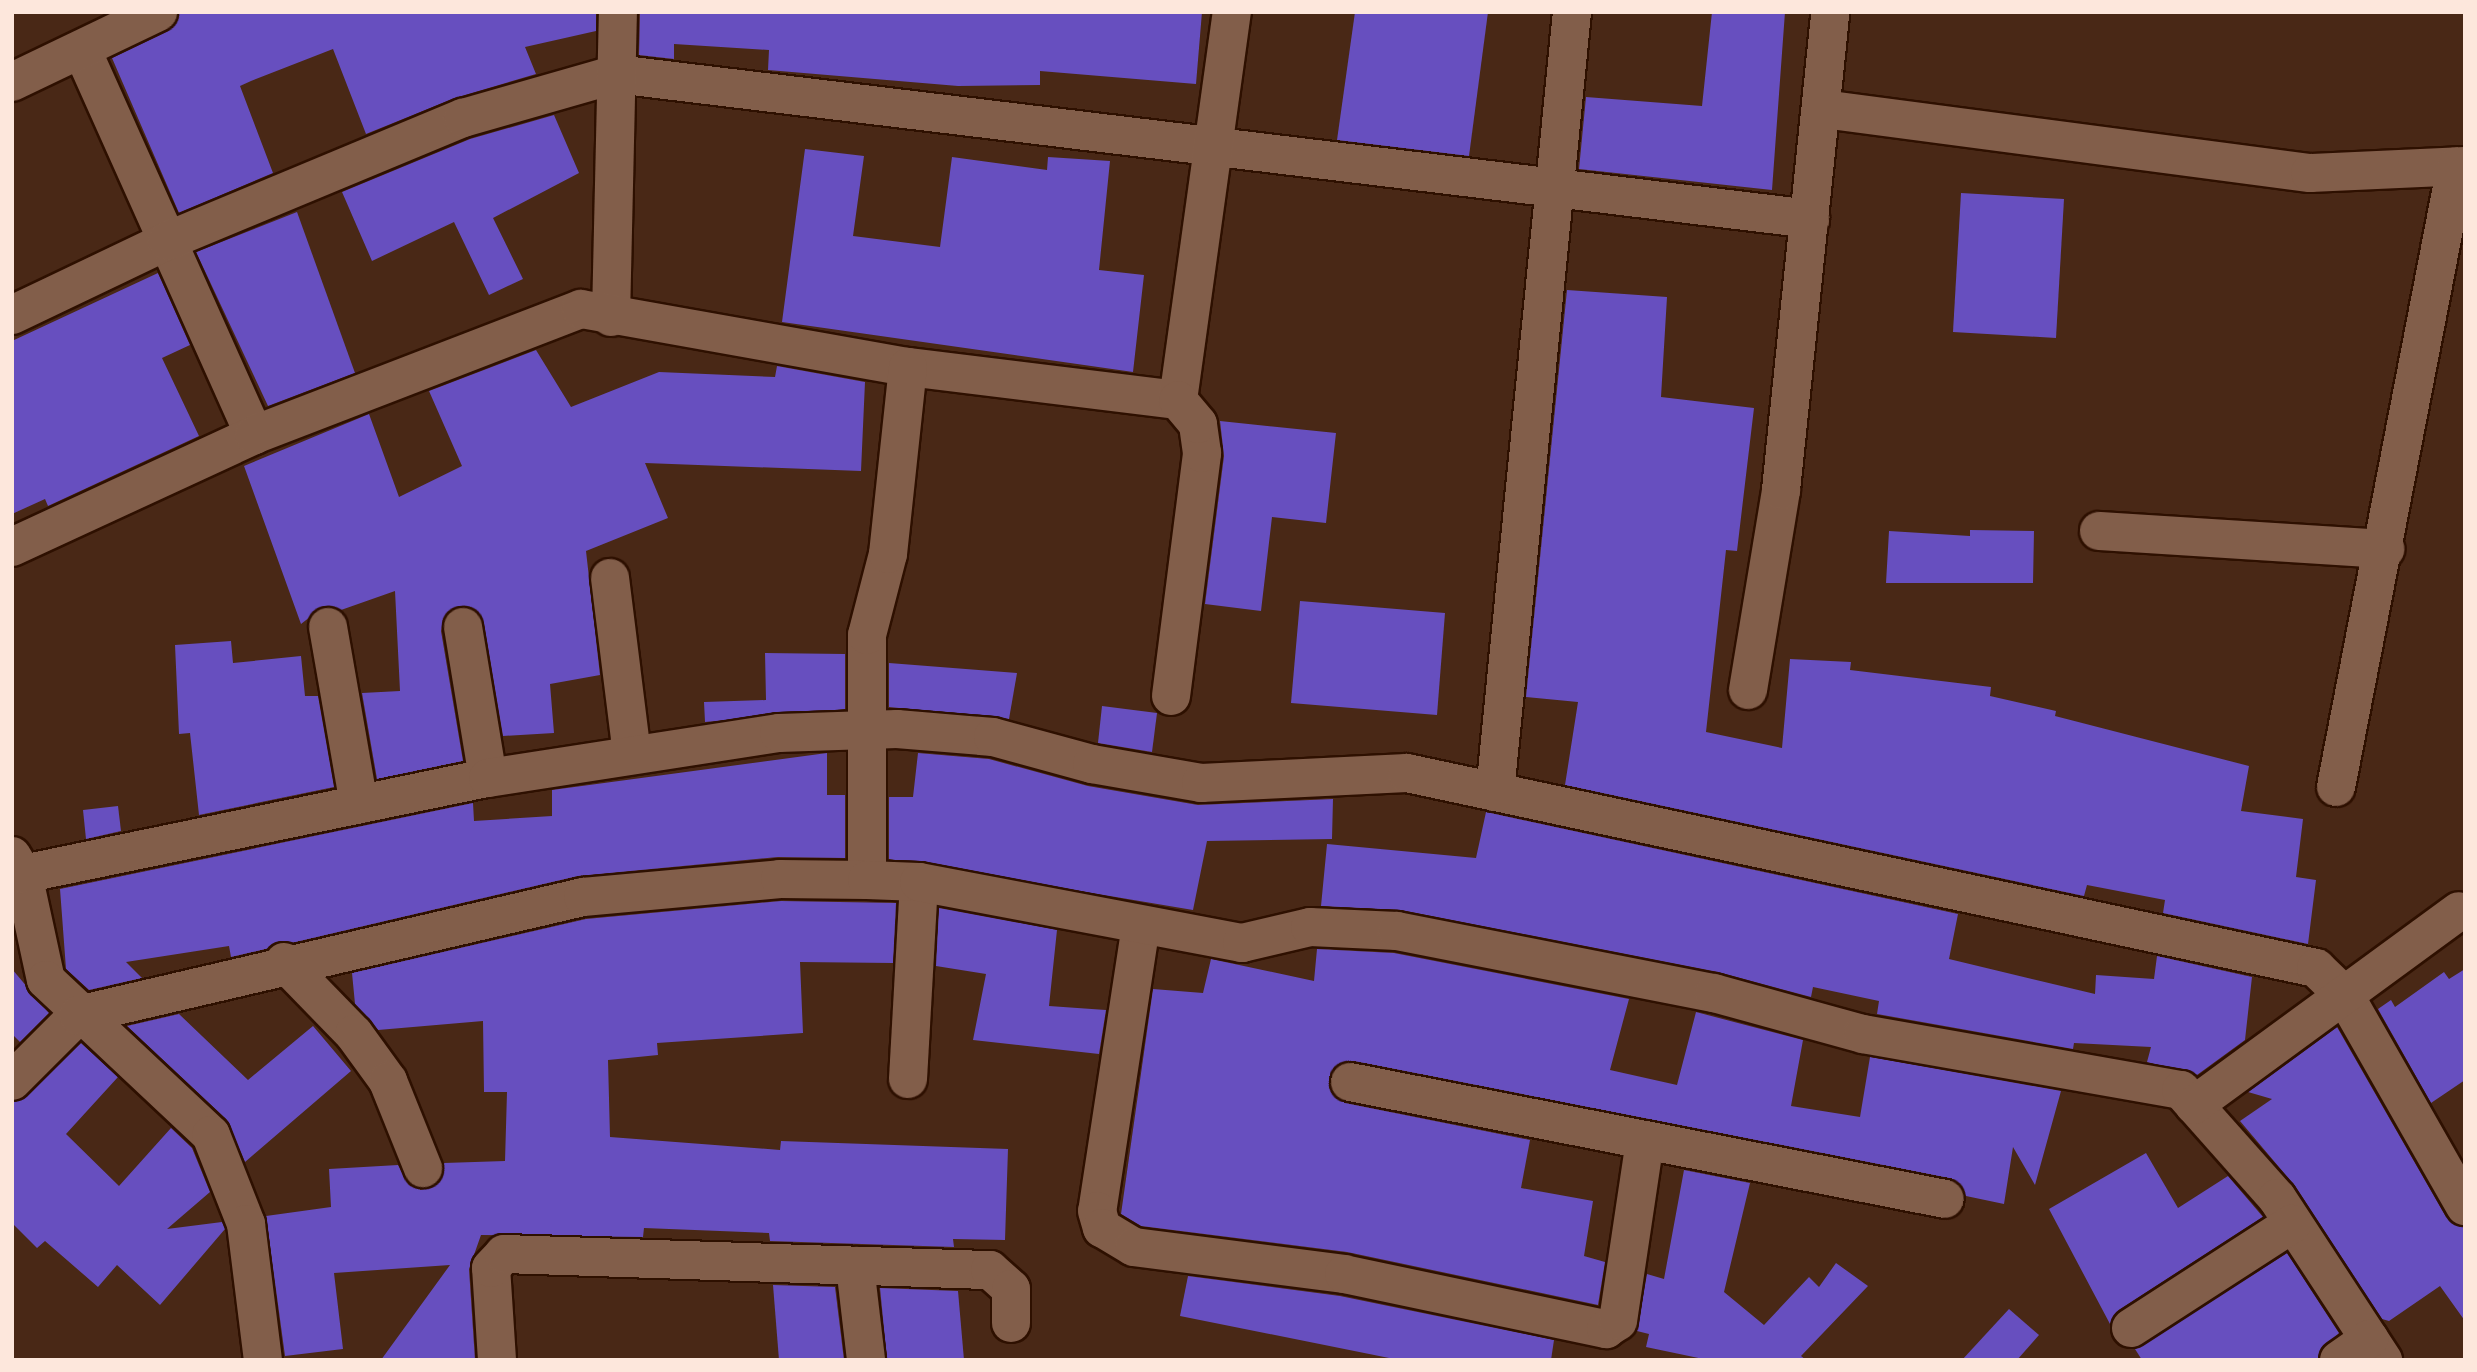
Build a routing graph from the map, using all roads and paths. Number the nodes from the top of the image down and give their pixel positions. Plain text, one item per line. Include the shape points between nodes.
1 (158, 12) edge
2 (618, 12) edge
3 (1232, 12) edge
4 (1572, 12) edge
5 (1830, 12) edge
6 (82, 50) junction
7 (616, 74) junction
8 (12, 82) edge
9 (1823, 109) junction
10 (1211, 146) junction
11 (2460, 166) edge
12 (1555, 187) junction
13 (1810, 219) junction
14 (167, 241) junction
15 (12, 315) edge
16 (611, 317) junction
17 (908, 366) junction
18 (1178, 400) junction
19 (254, 435) junction
20 (2099, 531) dead end
21 (12, 547) edge
22 (2385, 549) junction
23 (610, 578) dead end
24 (463, 626) dead end
25 (328, 627) dead end
26 (1748, 690) dead end
27 (1171, 696) dead end
28 (867, 730) junction
29 (632, 754) junction
30 (488, 778) junction
31 (2336, 787) dead end
32 (1495, 792) junction
33 (359, 804) junction
34 (18, 865) edge
35 (867, 880) junction
36 (919, 882) junction
37 (2459, 911) dead end
38 (1141, 925) junction
39 (284, 962) junction
40 (2345, 996) junction
41 (79, 1015) junction
42 (908, 1079) dead end
43 (12, 1081) edge
44 (1350, 1082) dead end
45 (2194, 1105) junction
46 (1645, 1142) junction
47 (423, 1168) dead end
48 (1945, 1199) dead end
49 (2464, 1205) edge
50 (2292, 1224) junction
51 (855, 1266) junction
52 (1011, 1323) dead end
53 (2131, 1328) dead end
54 (2363, 1353) edge
55 (263, 1360) edge
56 (497, 1360) edge
57 (866, 1360) edge

1 - 6 street
2 - 7 street
3 - 10 street
4 - 12 street
5 - 9 street
6 - 8 street
6 - 14 street
7 - 10 street
7 - 14 street via 463,118
7 - 16 street
9 - 11 street via 2310,173
9 - 13 street
10 - 12 street
10 - 18 street
11 - 22 street
12 - 13 street
12 - 32 street
13 - 26 street via 1782,490
14 - 15 street
14 - 19 street
16 - 17 street
16 - 19 street via 581,309 563,312
17 - 18 street
17 - 28 street via 888,554 867,635
18 - 27 street via 1198,425 1202,453
19 - 21 street
20 - 22 street
22 - 31 street
23 - 29 street
24 - 30 street
25 - 33 street
28 - 29 street via 779,733
28 - 32 street via 993,737 1092,764 1201,783 1372,772
28 - 35 street
29 - 30 street
30 - 33 street
32 - 40 street via 2303,964 2331,978
33 - 34 street
34 - 41 street via 46,980
35 - 36 street
35 - 39 street via 780,879 583,897
36 - 38 street
36 - 42 street
37 - 40 street
38 - 45 street via 1242,943 1310,927 1397,931 1714,993 1863,1034 2181,1090
38 - 46 street via 1097,1211 1102,1228 1134,1247 1344,1274 1606,1329 1618,1321
39 - 41 street via 184,994
39 - 47 street via 354,1034 388,1081
40 - 45 street
40 - 49 street
41 - 43 street
41 - 55 street via 211,1135 246,1224
44 - 46 street
45 - 50 street via 2277,1198
46 - 48 street
50 - 53 street
50 - 54 street
51 - 52 street via 990,1270 1011,1289
51 - 56 street via 504,1254 491,1268
51 - 57 street

